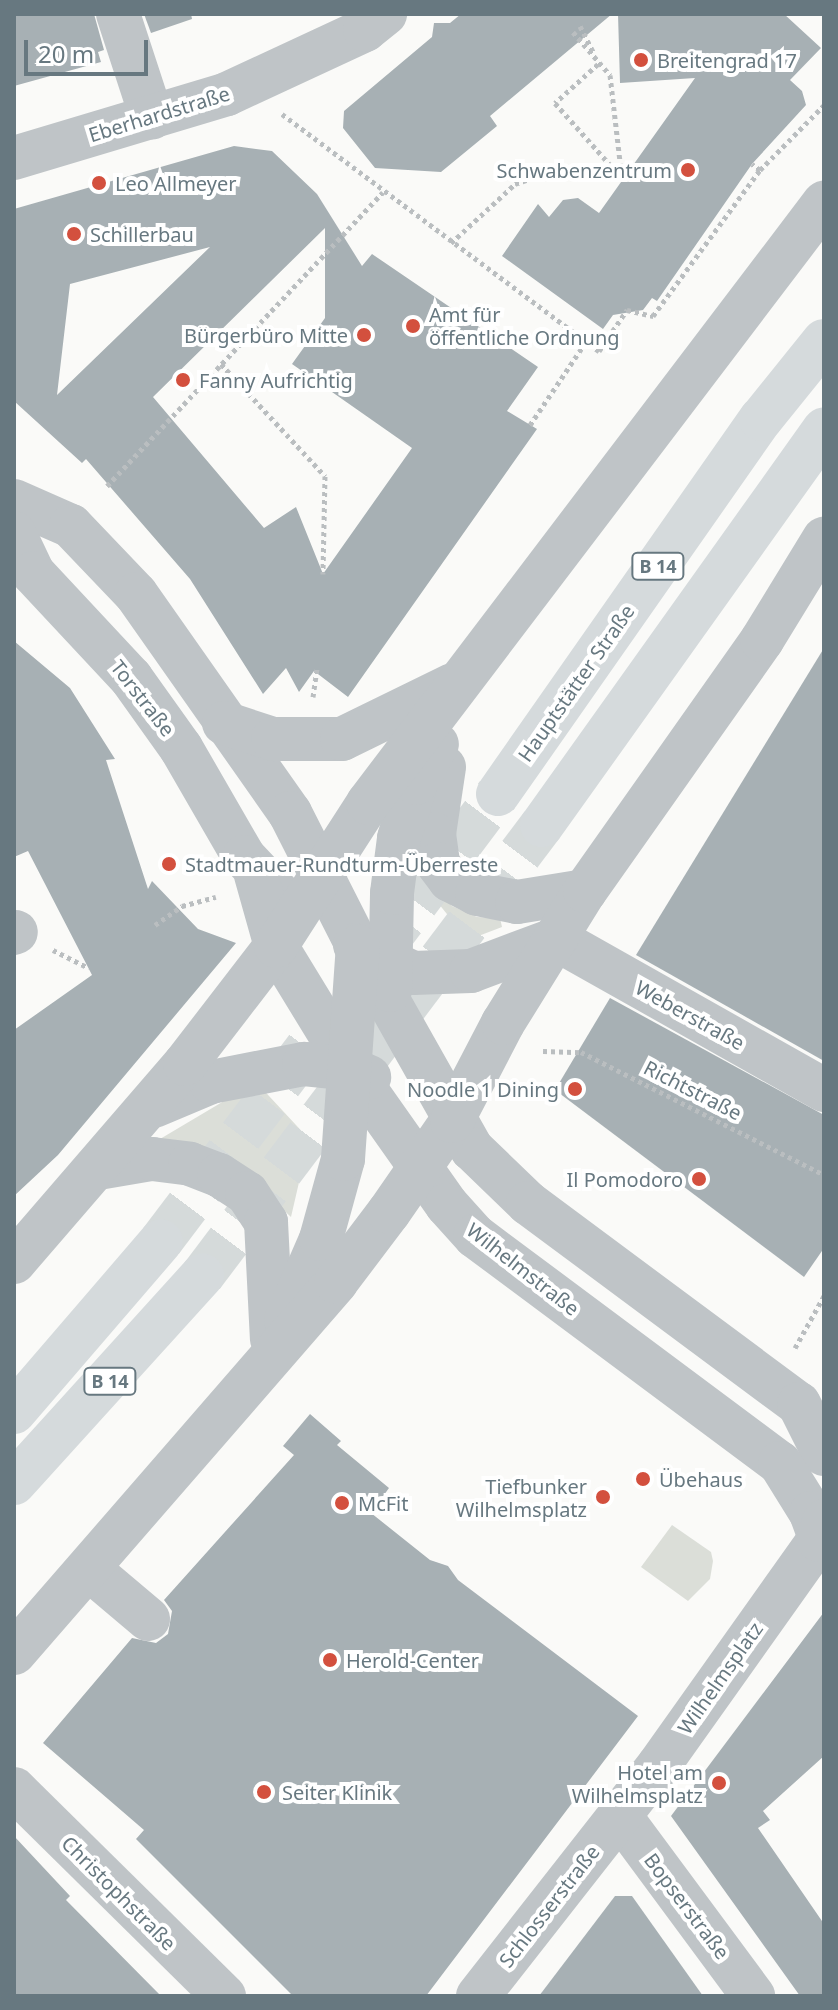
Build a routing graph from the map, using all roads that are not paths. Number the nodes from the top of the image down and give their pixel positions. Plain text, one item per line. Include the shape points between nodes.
1 (118, 14) edge
2 (385, 14) edge
3 (152, 118) junction
4 (14, 158) edge
5 (824, 203) edge
6 (824, 341) edge
7 (824, 429) edge
8 (14, 501) edge
9 (14, 533) edge
10 (824, 539) edge
11 (24, 585) edge
12 (469, 676) junction
13 (224, 723) junction
14 (498, 794) tunnel mouth
15 (542, 825) tunnel mouth
16 (323, 870) junction
17 (585, 891) junction
18 (288, 928) junction
19 (556, 939) junction
20 (379, 972) junction
21 (351, 1069) junction
22 (824, 1090) edge
23 (401, 1095) junction
24 (146, 1109) junction
25 (452, 1121) junction
26 (420, 1165) junction
27 (98, 1168) junction
28 (389, 1212) junction
29 (475, 1236) junction
30 (161, 1241) tunnel mouth
31 (14, 1262) edge
32 (202, 1276) tunnel mouth
33 (273, 1352) junction
34 (14, 1412) edge
35 (814, 1468) edge
36 (14, 1483) edge
37 (822, 1537) edge
38 (90, 1570) junction
39 (148, 1619) dead end
40 (14, 1653) edge
41 (14, 1789) edge
42 (620, 1816) junction
43 (224, 1996) edge
44 (478, 1996) edge
45 (753, 1996) edge

1 - 3 street
2 - 3 street, Eberhardstraße via 365,30 227,94
3 - 4 street, Eberhardstraße
5 - 12 street
6 - 14 main road, Hauptstätter Straße / B 14 via 761,419
7 - 15 main road, B 14
8 - 13 street via 71,526 136,594
9 - 11 street, Torstraße
10 - 17 street via 762,640
11 - 18 street, Torstraße via 131,678 181,748
12 - 13 street via 342,739 273,739
12 - 16 street via 368,803
12 - 17 street via 437,797 438,864 450,880 477,894 517,902
12 - 20 street via 416,783 399,838
13 - 16 street via 290,813
16 - 18 street
16 - 20 street, Wilhelmstraße
17 - 19 street
18 - 20 street
18 - 21 street, Wilhelmstraße
18 - 24 street
19 - 20 street via 471,971
19 - 22 street, Weberstraße
19 - 25 street via 503,1023
20 - 21 street
20 - 23 street
20 - 25 street, Wilhelmstraße
21 - 23 street
21 - 24 street via 304,1064 259,1070 211,1082
21 - 26 street, Wilhelmstraße
21 - 33 street via 334,1200
23 - 25 street
23 - 26 street
24 - 27 street
25 - 26 street
25 - 35 street, Wilhelmstraße via 472,1149 528,1203 799,1404
26 - 28 street
26 - 29 street, Wilhelmstraße
27 - 31 street
27 - 33 street via 152,1159 190,1164 247,1193 266,1222
28 - 29 street
28 - 33 street
29 - 35 street, Wilhelmstraße via 780,1463
30 - 34 main road, B 14
32 - 36 main road, B 14
33 - 38 street
35 - 37 street, Wilhelmstraße
37 - 42 street, Wilhelmsplatz
38 - 39 street
38 - 40 street
41 - 43 street, Christophstraße via 71,1871
42 - 44 street, Schlosserstraße
42 - 45 street, Bopserstraße

